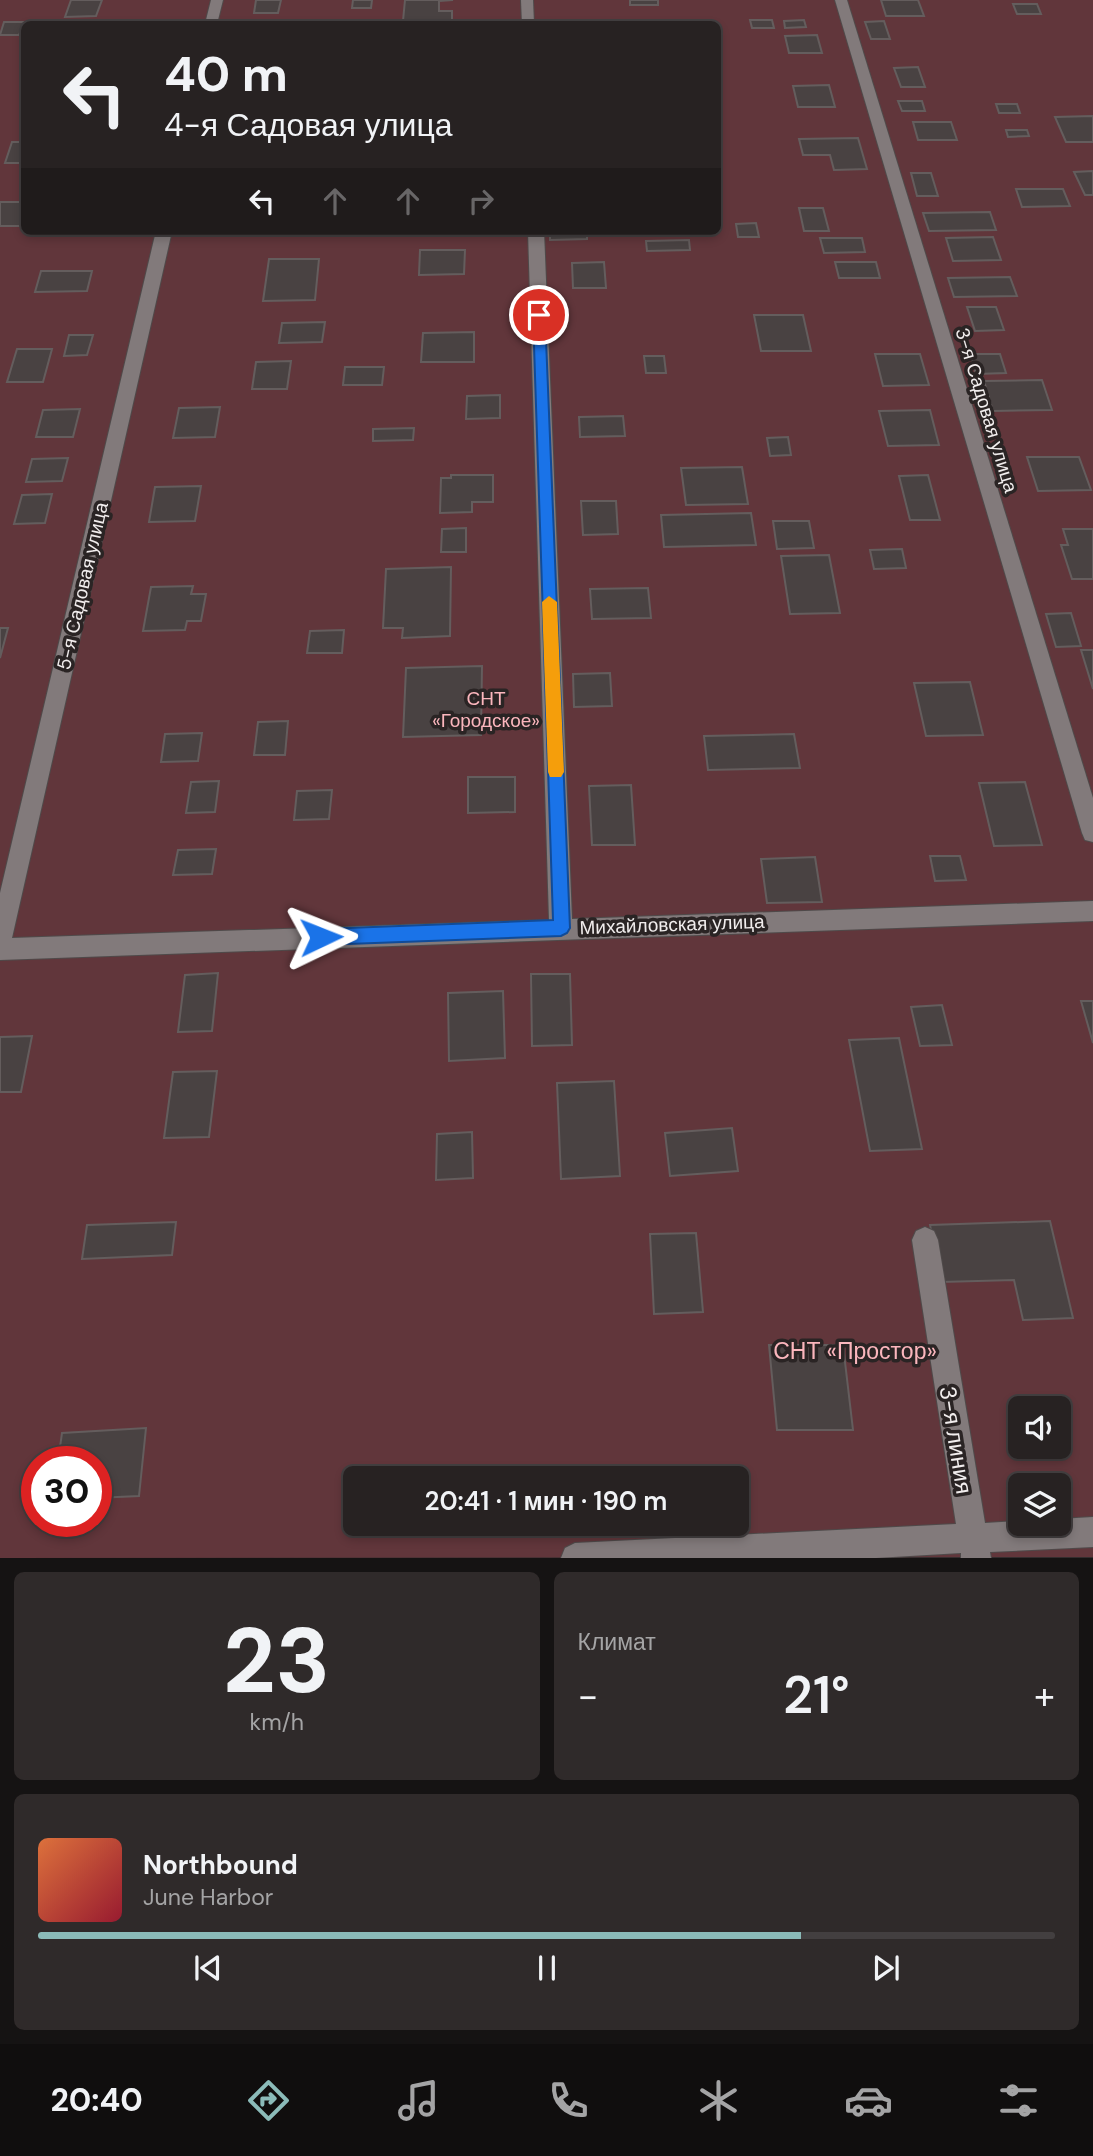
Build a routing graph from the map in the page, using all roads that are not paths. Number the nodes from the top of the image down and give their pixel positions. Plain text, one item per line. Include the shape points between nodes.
1 (217, 0) edge
2 (527, 0) edge
3 (841, 0) edge
4 (212, 21) edge
5 (528, 21) edge
6 (163, 235) edge
7 (536, 235) edge
8 (1093, 833) edge
9 (1093, 911) edge
10 (561, 928) junction
11 (0, 941) edge
12 (0, 949) edge
13 (925, 1240) dead end
14 (1093, 1532) edge
15 (974, 1548) edge
16 (575, 1558) edge

1 - 4 street
2 - 5 street
3 - 8 street, 3-я Садовая улица
6 - 11 street, 5-я Садовая улица
7 - 10 street
9 - 10 street, Михайловская улица
10 - 12 street, Михайловская улица
13 - 15 street, 3-я линия
14 - 15 street
15 - 16 street

